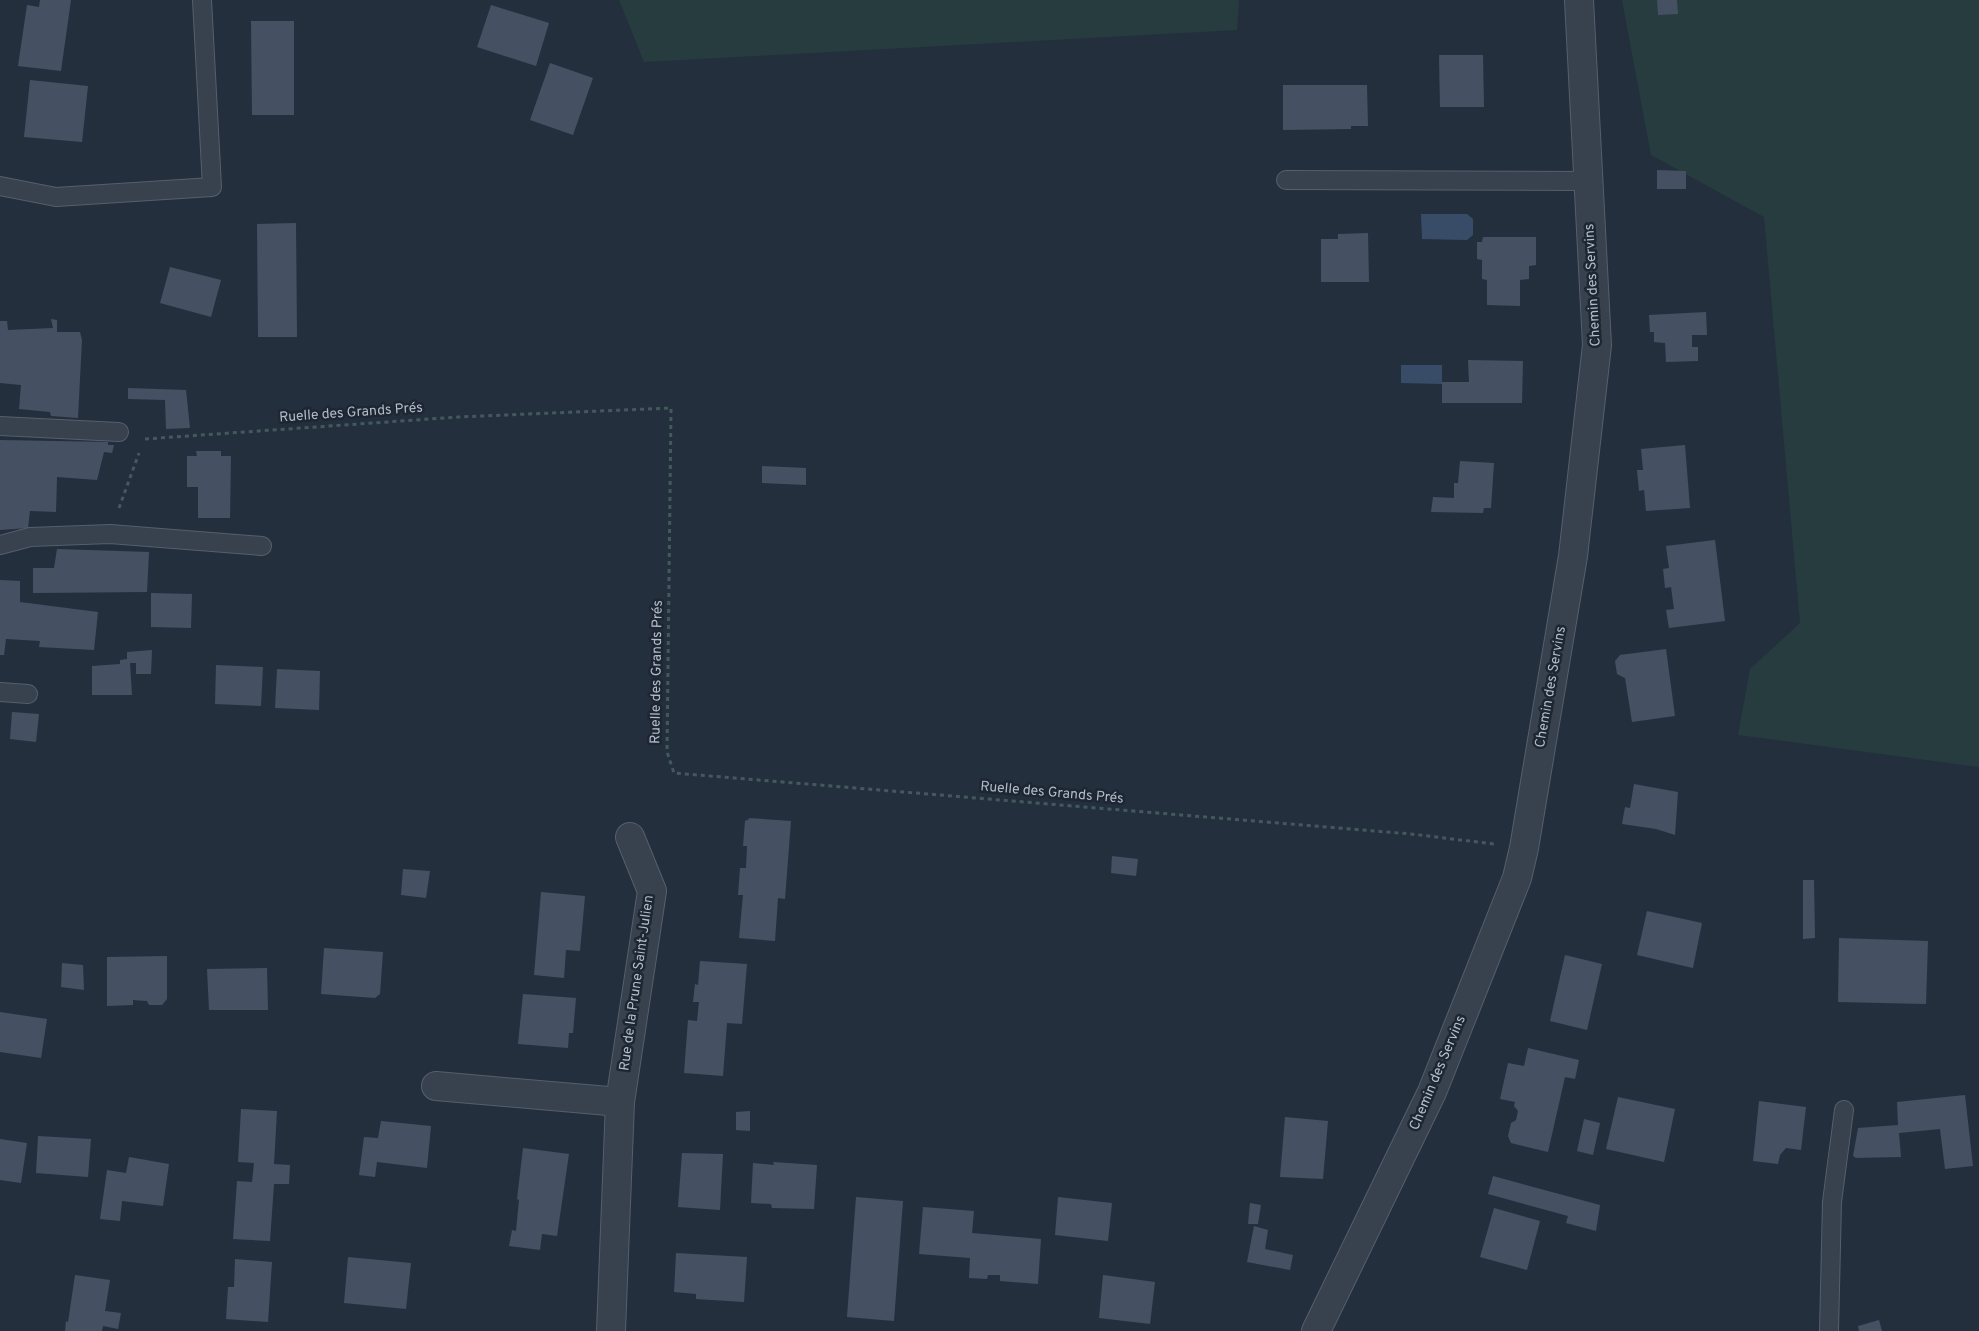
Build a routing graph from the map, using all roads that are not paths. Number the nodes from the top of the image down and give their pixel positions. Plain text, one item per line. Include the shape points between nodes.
1 (202, 0) edge
2 (1579, 0) edge
3 (1286, 180) dead end
4 (1588, 182) junction
5 (0, 186) edge
6 (0, 426) edge
7 (119, 432) dead end
8 (0, 545) edge
9 (262, 546) dead end
10 (0, 692) edge
11 (28, 694) dead end
12 (630, 836) dead end
13 (436, 1086) dead end
14 (620, 1102) junction
15 (1844, 1110) dead end
16 (611, 1331) edge
17 (1316, 1331) edge
18 (1829, 1331) edge

1 - 5 lane via 212,187 56,197
2 - 4 street, Chemin des Servins
3 - 4 lane
4 - 17 street, Chemin des Servins via 1598,345 1573,556 1517,878 1432,1092
6 - 7 lane
8 - 9 lane via 30,537 110,534
10 - 11 lane
12 - 14 street, Rue de la Prune Saint-Julien via 652,891
13 - 14 street
14 - 16 street, Rue de la Prune Saint-Julien
15 - 18 lane via 1832,1202

